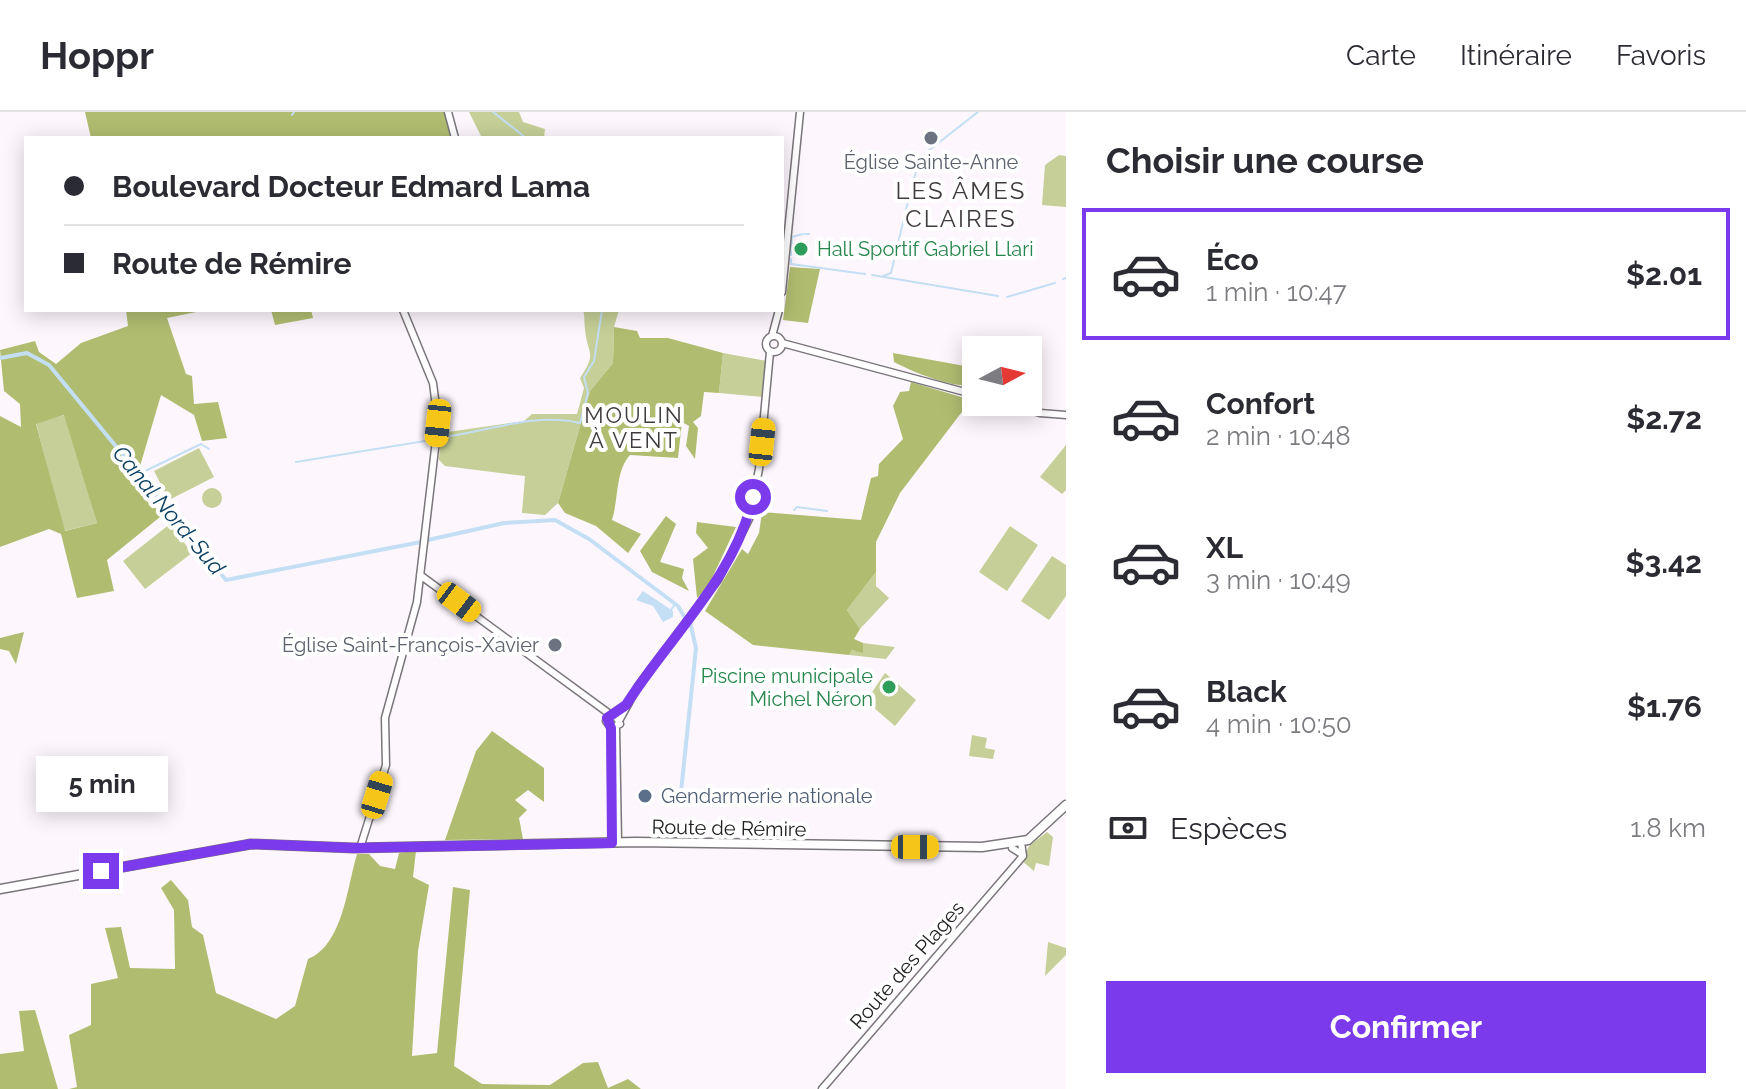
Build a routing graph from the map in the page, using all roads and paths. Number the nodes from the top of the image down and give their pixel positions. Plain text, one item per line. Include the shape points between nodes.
1 (448, 112) edge
2 (800, 112) edge
3 (454, 136) edge
4 (784, 272) edge
5 (404, 312) edge
6 (962, 391) edge
7 (1042, 413) edge
8 (1066, 415) edge
9 (420, 575) junction
10 (613, 717) junction
11 (613, 728) junction
12 (1066, 805) edge
13 (615, 843) junction
14 (1019, 847) junction
15 (360, 848) junction
16 (0, 889) edge
17 (822, 1089) edge

1 - 3 street
2 - 4 street
5 - 9 street via 431,375 438,415
6 - 10 street via 776,345 755,494 742,535 718,580
7 - 8 street
9 - 10 street
9 - 15 street via 385,718 386,765
10 - 11 street
10 - 11 street
11 - 13 street
12 - 14 main road via 1044,832
13 - 14 main road, Route de Rémire
13 - 15 main road, Route de Rémire
14 - 17 street, Route des Plages via 1024,854 1017,863
15 - 16 main road, Route de Rémire via 239,845

